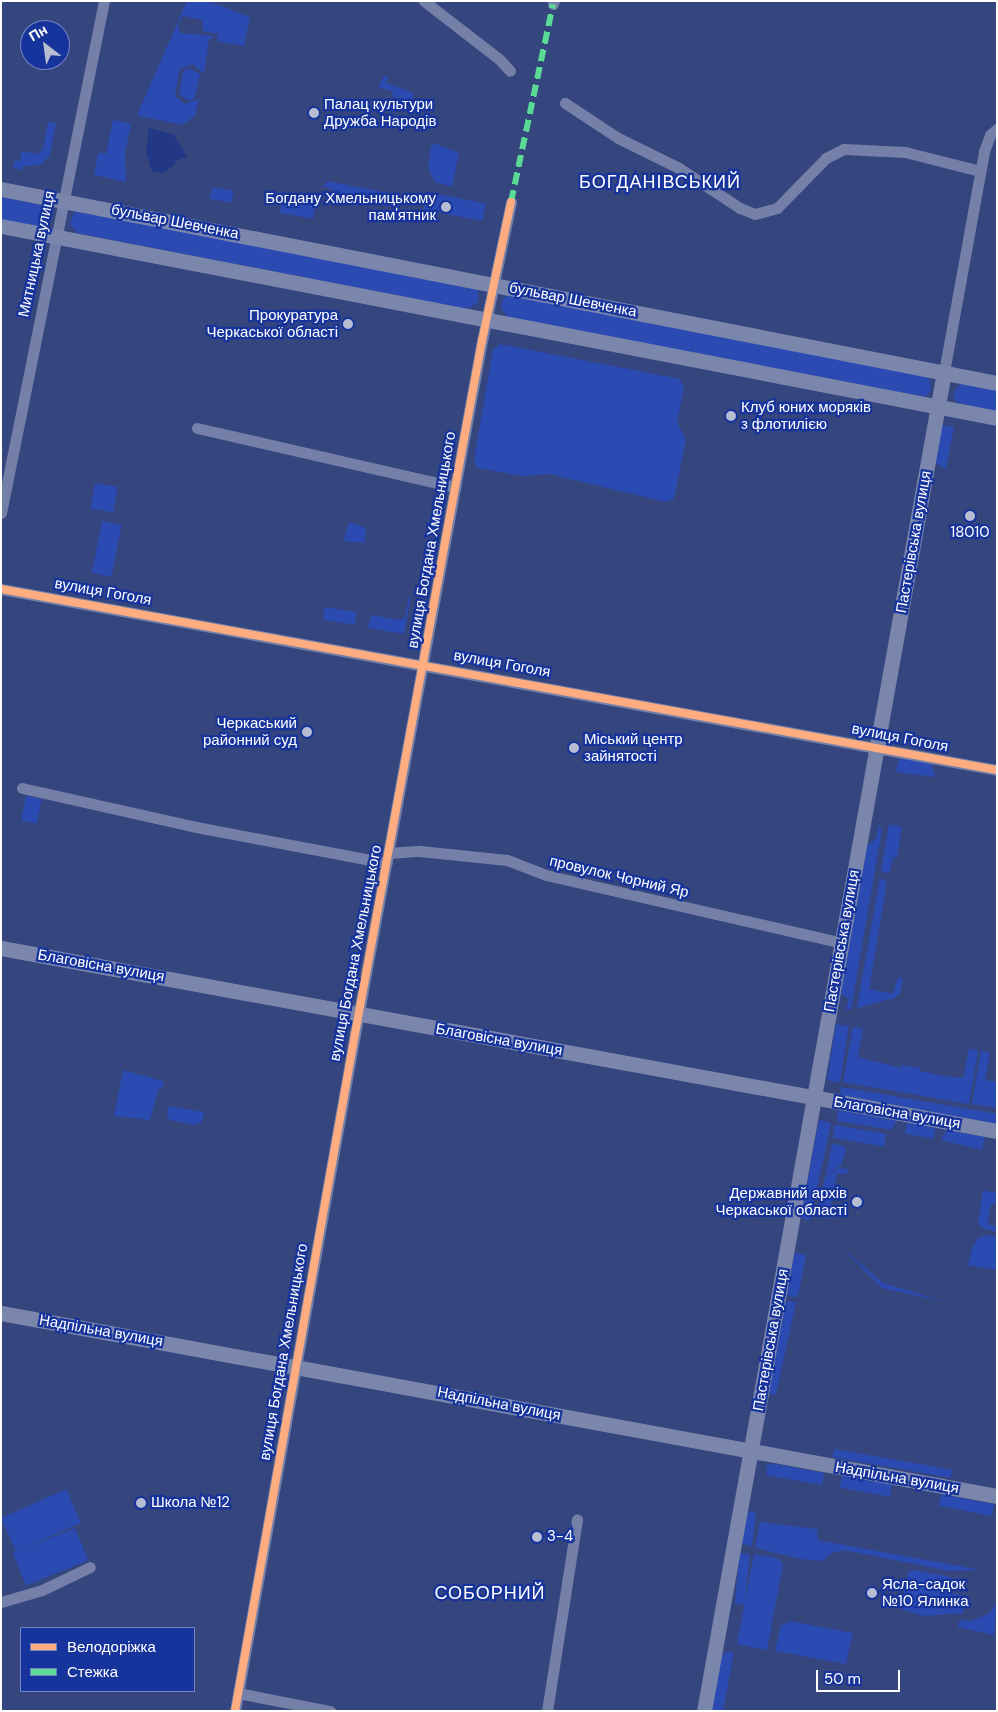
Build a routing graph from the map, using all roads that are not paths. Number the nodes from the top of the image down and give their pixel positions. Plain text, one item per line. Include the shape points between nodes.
1 (104, 1) edge
2 (424, 1) edge
3 (510, 71) dead end
4 (565, 103) dead end
5 (997, 129) edge
6 (980, 171) junction
7 (1, 189) edge
8 (62, 200) junction
9 (512, 202) dead end
10 (1, 226) edge
11 (55, 235) junction
12 (494, 284) junction
13 (486, 320) junction
14 (944, 372) junction
15 (997, 382) edge
16 (938, 406) junction
17 (997, 418) edge
18 (197, 428) dead end
19 (456, 486) junction
20 (1, 513) edge
21 (1, 589) edge
22 (423, 664) junction
23 (877, 747) junction
24 (997, 770) edge
25 (22, 788) dead end
26 (388, 858) junction
27 (842, 943) junction
28 (1, 948) edge
29 (358, 1014) junction
30 (815, 1098) junction
31 (997, 1131) edge
32 (1, 1313) edge
33 (295, 1366) junction
34 (752, 1451) junction
35 (997, 1496) edge
36 (577, 1519) dead end
37 (90, 1567) dead end
38 (1, 1602) edge
39 (238, 1693) junction
40 (235, 1711) edge
41 (330, 1711) edge
42 (547, 1711) edge
43 (704, 1711) edge

1 - 8 street, Митницька вулиця
2 - 3 street
4 - 6 street via 618,138 679,168 754,214 777,208 826,158 844,149 905,152
5 - 6 street, Пастерівська вулиця via 986,141
6 - 14 street, Пастерівська вулиця
7 - 8 main road, бульвар Шевченка
8 - 11 street, Митницька вулиця
8 - 12 main road, бульвар Шевченка
9 - 12 street, вулиця Богдана Хмельницького
10 - 11 main road
11 - 13 main road
11 - 20 street, Митницька вулиця
12 - 13 street, вулиця Богдана Хмельницького
12 - 14 main road, бульвар Шевченка
13 - 16 main road
13 - 19 street, вулиця Богдана Хмельницького
14 - 15 main road, бульвар Шевченка
14 - 16 main road, Пастерівська вулиця
16 - 17 main road
16 - 23 main road, Пастерівська вулиця
18 - 19 street, вулиця Богдана Хмельницького
19 - 22 street, вулиця Богдана Хмельницького
21 - 22 street, вулиця Гоголя
22 - 23 street, вулиця Гоголя
22 - 26 street, вулиця Богдана Хмельницького
23 - 24 street, вулиця Гоголя
23 - 27 main road, Пастерівська вулиця
25 - 26 street, вулиця Богдана Хмельницького via 196,827
26 - 27 street, провулок Чорний Яр via 420,851 507,860 553,877
26 - 29 street, вулиця Богдана Хмельницького
27 - 30 main road, Пастерівська вулиця
28 - 29 main road, Благовісна вулиця
29 - 30 main road, Благовісна вулиця
29 - 33 street, вулиця Богдана Хмельницького
30 - 31 main road, Благовісна вулиця
30 - 34 main road, Пастерівська вулиця
32 - 33 main road, Надпільна вулиця
33 - 34 main road, Надпільна вулиця
33 - 39 street, вулиця Богдана Хмельницького
34 - 35 main road, Надпільна вулиця
34 - 43 main road, Пастерівська вулиця
36 - 42 street
37 - 38 street via 38,1592
39 - 40 street, вулиця Богдана Хмельницького
39 - 41 street

